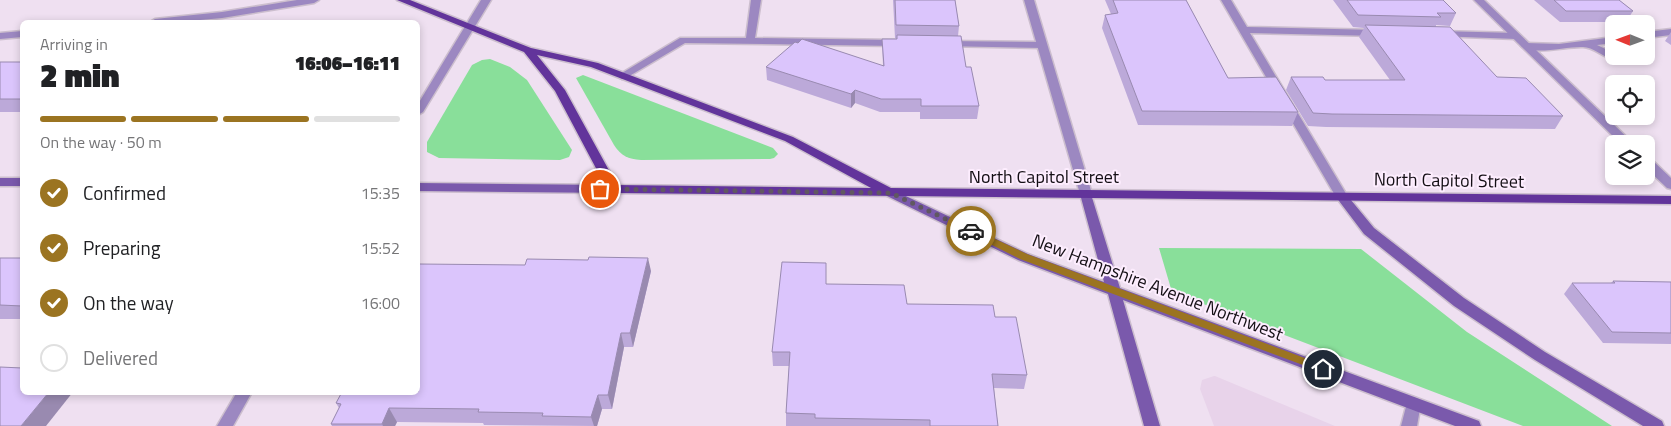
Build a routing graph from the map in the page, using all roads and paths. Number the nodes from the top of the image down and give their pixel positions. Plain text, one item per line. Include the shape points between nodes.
1 (314, 0) edge
2 (402, 0) edge
3 (486, 0) edge
4 (756, 0) edge
5 (1029, 0) edge
6 (1226, 0) edge
7 (1479, 0) edge
8 (174, 20) edge
9 (470, 26) junction
10 (1245, 30) junction
11 (1671, 32) edge
12 (1384, 33) edge
13 (20, 34) edge
14 (1433, 34) edge
15 (1655, 34) edge
16 (0, 36) edge
17 (1516, 36) junction
18 (750, 41) junction
19 (1605, 41) edge
20 (906, 43) edge
21 (935, 44) edge
22 (1585, 44) junction
23 (1042, 45) junction
24 (1526, 46) junction
25 (528, 50) junction
26 (1605, 53) edge
27 (622, 76) junction
28 (420, 109) edge
29 (1619, 135) edge
30 (1655, 170) edge
31 (0, 182) edge
32 (20, 182) edge
33 (1671, 185) edge
34 (420, 187) edge
35 (612, 189) junction
36 (891, 193) junction
37 (1086, 194) junction
38 (1342, 197) junction
39 (1671, 200) edge
40 (1113, 291) junction
41 (243, 395) edge
42 (1413, 403) junction
43 (225, 426) edge
44 (1152, 426) edge
45 (1409, 426) edge
46 (1473, 426) edge
47 (1656, 426) edge

1 - 8 street
2 - 9 main road
3 - 9 street
4 - 18 street
5 - 23 street
6 - 10 street
7 - 17 street
9 - 25 main road
9 - 28 street
10 - 12 street
10 - 38 street
11 - 15 street
13 - 16 street
14 - 17 street
17 - 24 street
18 - 20 street
18 - 27 street via 683,40
19 - 22 street
21 - 23 street
22 - 24 street
22 - 26 street
23 - 37 street
24 - 29 street
25 - 27 main road
25 - 35 main road via 560,90
27 - 36 main road via 789,139
30 - 33 street
31 - 32 main road
34 - 35 main road, North Capitol Street
35 - 36 main road, North Capitol Street
36 - 37 main road, North Capitol Street
36 - 40 main road, New Hampshire Avenue Northwest via 1024,257
37 - 38 main road, North Capitol Street
37 - 40 main road
38 - 39 main road, North Capitol Street
38 - 47 main road via 1370,231 1459,302 1540,356
40 - 42 main road, New Hampshire Avenue Northwest
40 - 44 main road
41 - 43 street
42 - 45 street
42 - 46 main road, New Hampshire Avenue Northwest

